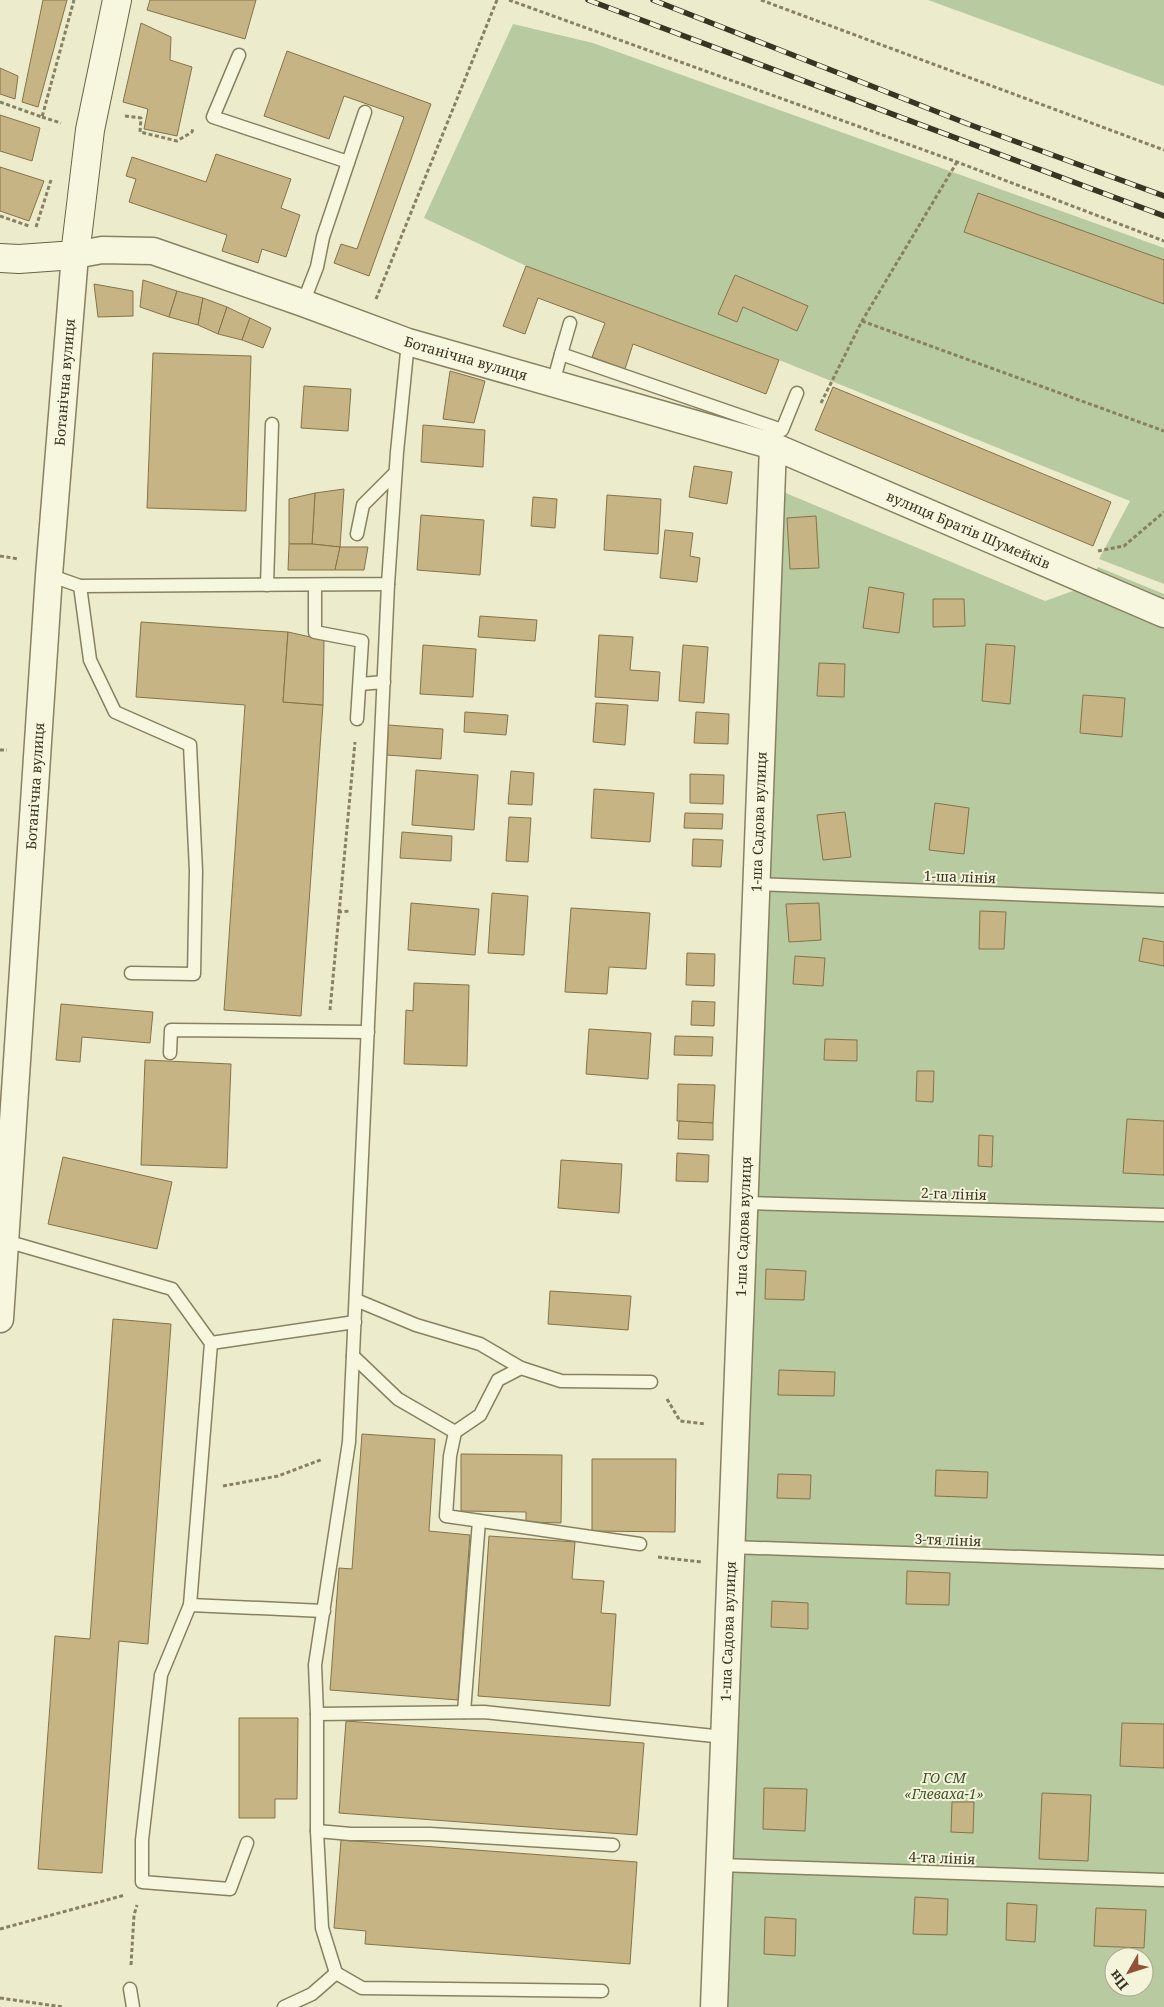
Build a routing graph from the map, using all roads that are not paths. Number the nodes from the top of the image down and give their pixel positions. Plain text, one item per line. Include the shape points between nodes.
1 (117, 0) edge
2 (238, 56) dead end
3 (365, 112) dead end
4 (348, 162) junction
5 (75, 255) junction
6 (0, 258) edge
7 (303, 302) junction
8 (570, 324) dead end
9 (408, 342) junction
10 (561, 354) junction
11 (553, 383) junction
12 (797, 393) dead end
13 (676, 406) junction
14 (272, 424) dead end
15 (764, 437) junction
16 (395, 473) junction
17 (357, 534) dead end
18 (49, 575) junction
19 (388, 584) junction
20 (267, 585) junction
21 (315, 585) junction
22 (80, 586) junction
23 (1164, 614) edge
24 (384, 682) junction
25 (360, 684) junction
26 (357, 719) road end
27 (756, 884) junction
28 (1164, 900) edge
29 (131, 973) dead end
30 (368, 1032) junction
31 (170, 1052) dead end
32 (744, 1203) junction
33 (1164, 1215) edge
34 (6, 1241) junction
35 (356, 1300) junction
36 (0, 1319) edge
37 (355, 1322) junction
38 (211, 1343) junction
39 (353, 1356) junction
40 (522, 1368) junction
41 (651, 1382) road end
42 (455, 1432) junction
43 (479, 1521) junction
44 (640, 1544) road end
45 (731, 1554) junction
46 (1164, 1562) edge
47 (190, 1605) junction
48 (324, 1611) junction
49 (464, 1712) junction
50 (317, 1714) junction
51 (724, 1737) junction
52 (317, 1831) junction
53 (246, 1843) dead end
54 (613, 1846) dead end
55 (719, 1865) junction
56 (1164, 1880) edge
57 (336, 1973) junction
58 (130, 1989) road end
59 (602, 1990) dead end
60 (133, 2007) edge
61 (284, 2007) edge
62 (714, 2007) edge

1 - 5 street via 90,130
2 - 4 lane via 213,117
3 - 4 lane
4 - 7 lane via 323,237 317,267
5 - 6 street, Ботанічна вулиця
5 - 7 street, Ботанічна вулиця via 102,250 153,251
5 - 18 street, Ботанічна вулиця
7 - 9 street, Ботанічна вулиця
8 - 10 lane
9 - 11 street, Ботанічна вулиця
9 - 16 lane
10 - 11 lane
10 - 13 lane
11 - 13 street, Ботанічна вулиця
12 - 15 lane via 782,430
13 - 15 street, Ботанічна вулиця
14 - 20 lane
15 - 23 street, вулиця Братів Шумейків
15 - 27 street, 1-ша Садова вулиця
16 - 17 lane via 363,505
16 - 19 lane
18 - 22 lane
18 - 34 street, Ботанічна вулиця
19 - 21 lane
19 - 24 lane
20 - 21 lane
20 - 22 lane
21 - 25 lane via 315,632 362,641
22 - 29 lane via 90,660 115,712 190,745 196,871 194,974
24 - 25 lane
24 - 30 lane
25 - 26 lane
27 - 28 lane, 1-ша лінія
27 - 32 street, 1-ша Садова вулиця
30 - 31 lane via 171,1030
30 - 35 lane
32 - 33 lane, 2-га лінія
32 - 45 street, 1-ша Садова вулиця
34 - 36 street, Ботанічна вулиця
34 - 38 lane via 172,1289
35 - 37 lane
35 - 40 lane via 416,1326 480,1344
37 - 38 lane
37 - 39 lane
38 - 47 lane
39 - 42 lane via 398,1399
39 - 48 lane via 348,1447
40 - 41 lane via 561,1381
40 - 42 lane via 498,1380 480,1415
42 - 43 lane via 446,1516
43 - 44 lane
43 - 49 lane
45 - 46 lane, 3-тя лінія
45 - 51 street, 1-ша Садова вулиця
47 - 48 lane
47 - 53 lane via 161,1675 142,1840 141,1886 230,1889
48 - 50 lane via 315,1665
49 - 50 lane
49 - 51 lane
50 - 52 lane
51 - 55 street, 1-ша Садова вулиця
52 - 54 lane via 430,1834
52 - 57 lane via 322,1928
55 - 56 lane, 4-та лінія
55 - 62 street, 1-ша Садова вулиця
57 - 59 lane via 362,1988
57 - 61 lane via 312,1994
58 - 60 lane

